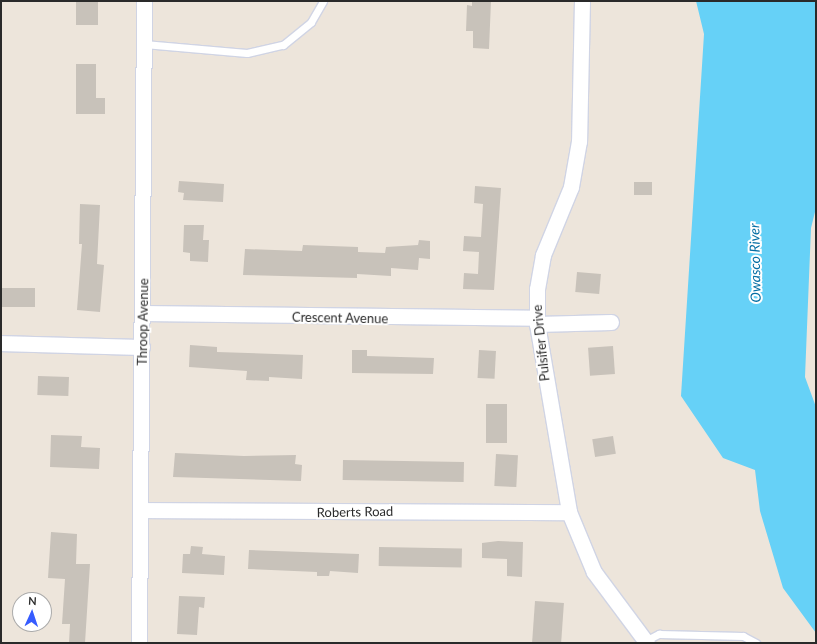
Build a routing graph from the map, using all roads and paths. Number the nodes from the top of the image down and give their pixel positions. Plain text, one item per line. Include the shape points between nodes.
1 (144, 1) edge
2 (323, 1) edge
3 (582, 1) edge
4 (144, 44) junction
5 (143, 313) junction
6 (537, 321) junction
7 (611, 322) dead end
8 (1, 343) edge
9 (142, 347) junction
10 (141, 510) junction
11 (569, 512) junction
12 (646, 642) edge
13 (139, 643) edge
14 (756, 643) edge

1 - 4 street, Throop Avenue
2 - 4 lane via 311,22 283,45 247,53
3 - 6 street, Pulsifer Drive via 577,160 571,186 543,255 537,289
4 - 5 street, Throop Avenue
5 - 6 street, Crescent Avenue
5 - 9 street, Throop Avenue
6 - 7 street, Crescent Avenue
6 - 11 street, Pulsifer Drive
8 - 9 street
9 - 10 street, Throop Avenue
10 - 11 street, Roberts Road
10 - 13 street, Throop Avenue
11 - 12 street, Pulsifer Drive via 594,572
12 - 14 lane via 659,634 743,636

